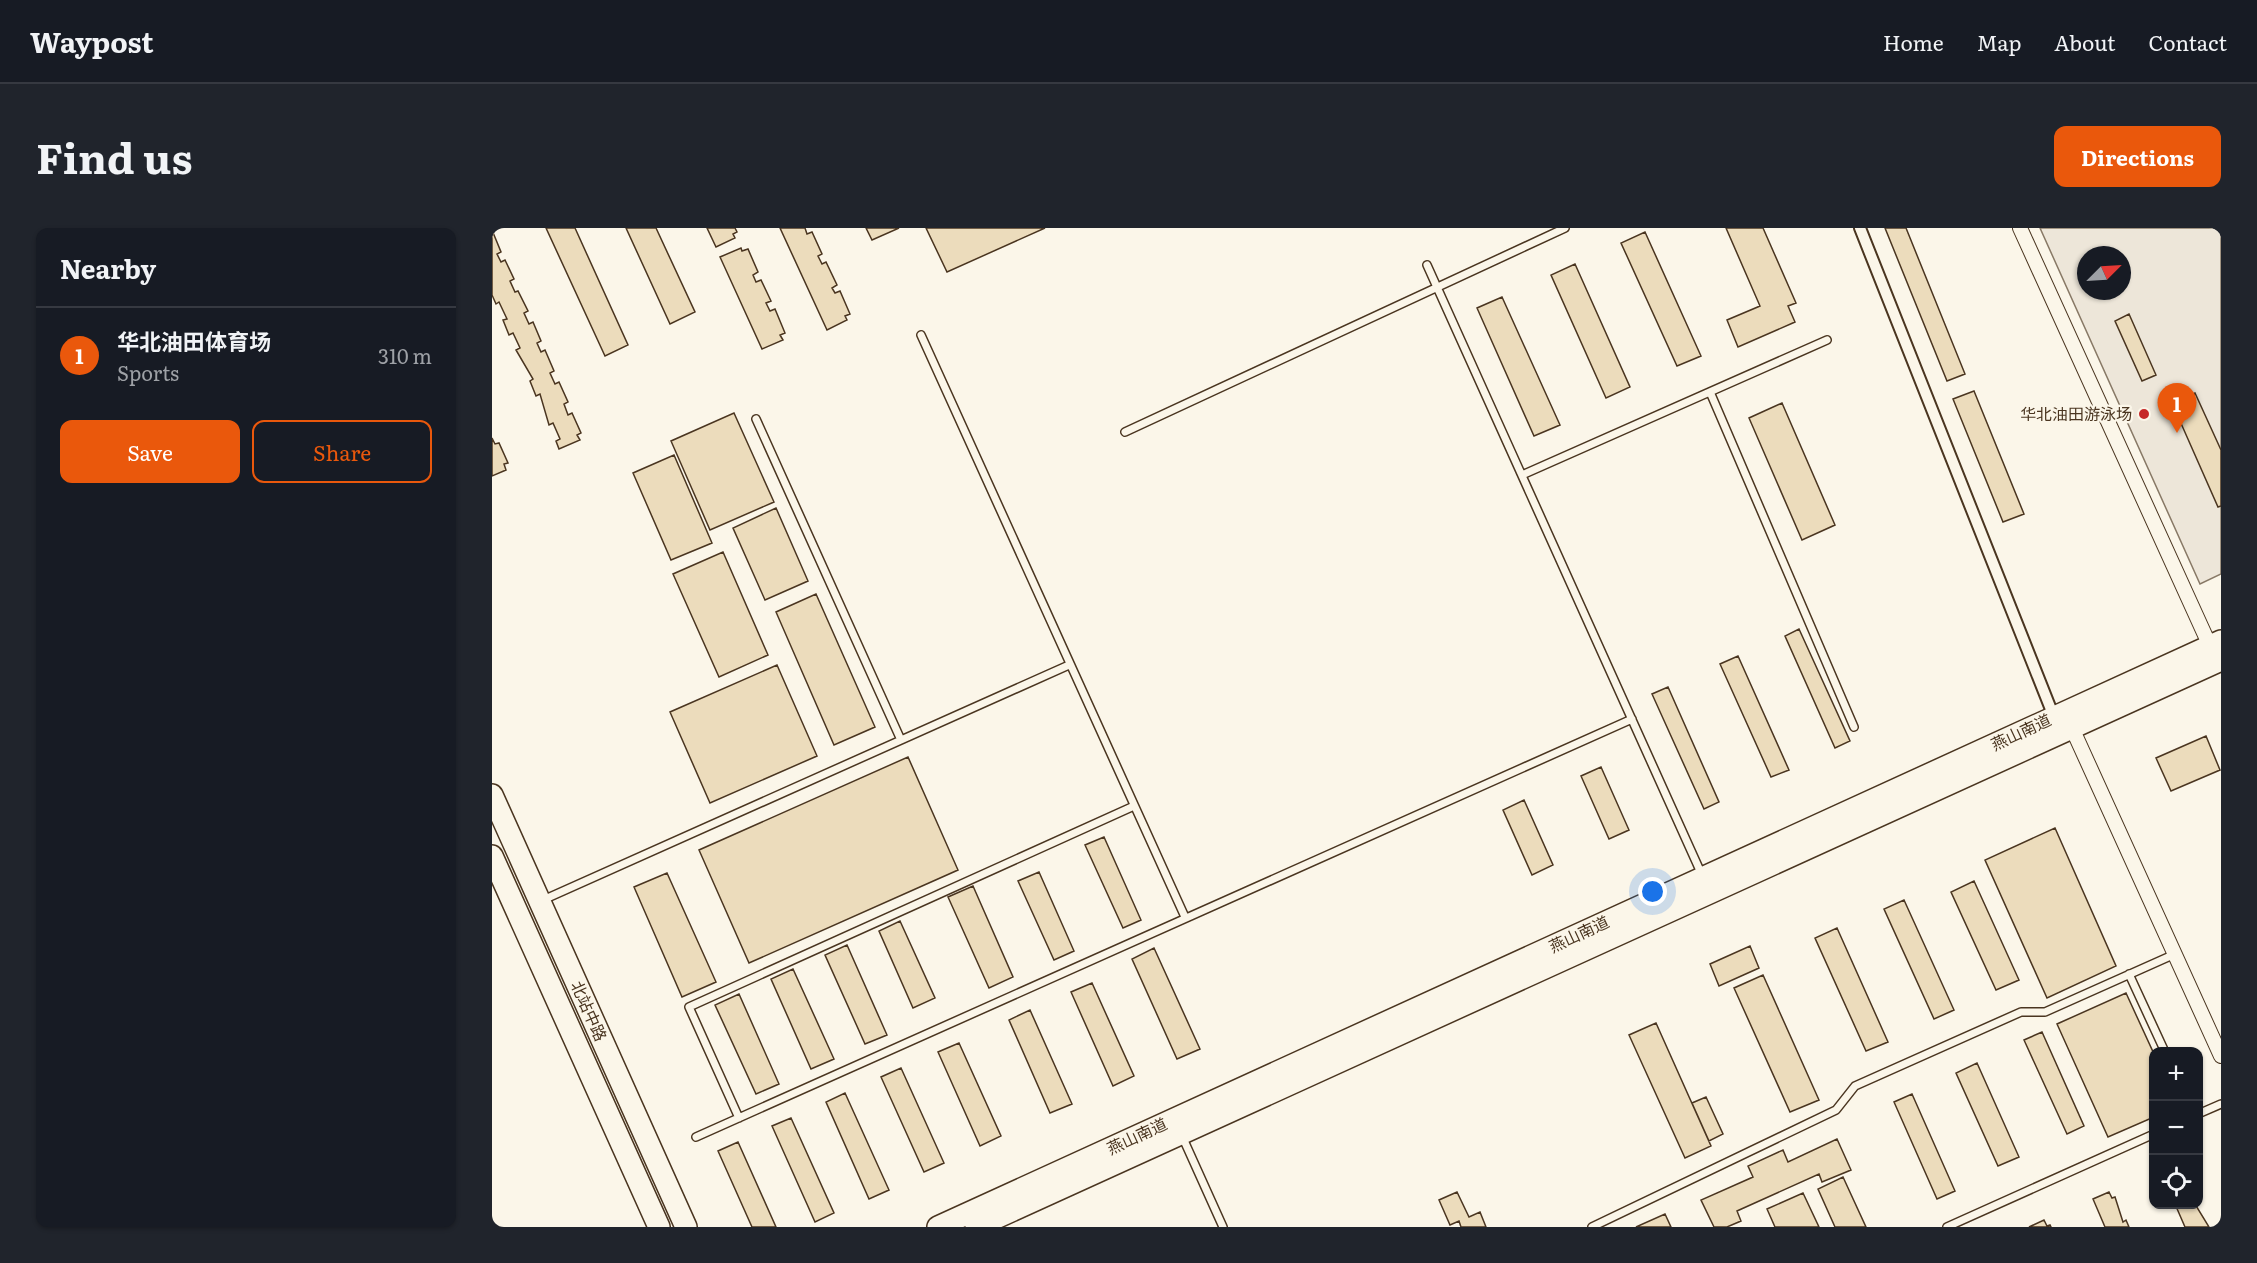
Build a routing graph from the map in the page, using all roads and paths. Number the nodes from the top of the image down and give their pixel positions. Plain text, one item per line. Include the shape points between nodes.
1 (1565, 228) edge
2 (1860, 228) edge
3 (2020, 228) edge
4 (1427, 265) dead end
5 (1437, 286) junction
6 (921, 335) dead end
7 (1827, 340) dead end
8 (1710, 392) junction
9 (756, 419) dead end
10 (1125, 432) dead end
11 (1522, 476) junction
12 (2218, 649) edge
13 (1069, 665) junction
14 (1632, 719) junction
15 (2063, 722) junction
16 (1854, 727) dead end
17 (901, 740) junction
18 (492, 795) edge
19 (1134, 806) junction
20 (492, 856) edge
21 (1703, 877) junction
22 (540, 901) junction
23 (1185, 917) junction
24 (2175, 954) junction
25 (2129, 974) junction
26 (2163, 1047) edge
27 (2221, 1056) edge
28 (2221, 1104) edge
29 (2203, 1112) edge
30 (739, 1118) junction
31 (1181, 1134) junction
32 (2149, 1136) edge
33 (696, 1137) dead end
34 (659, 1227) edge
35 (686, 1227) edge
36 (938, 1227) edge
37 (976, 1227) edge
38 (1223, 1227) edge
39 (1592, 1227) edge
40 (1947, 1227) edge

1 - 5 lane
2 - 15 street
3 - 12 street
4 - 5 lane
5 - 10 lane
5 - 11 lane
6 - 13 lane
7 - 8 lane
8 - 11 lane
8 - 16 lane
9 - 17 lane
11 - 14 lane
12 - 15 main road, 燕山南道
13 - 17 lane
13 - 19 lane
14 - 21 lane
14 - 23 lane
15 - 21 main road, 燕山南道
15 - 24 street
15 - 31 main road, 燕山南道
17 - 22 lane
18 - 22 main road, 北站中路
19 - 23 lane
19 - 30 lane via 688,1006
20 - 34 main road, 北站中路
21 - 36 main road, 燕山南道
22 - 35 main road, 北站中路
23 - 30 lane
24 - 25 lane
24 - 27 street
25 - 26 lane
25 - 39 lane via 2045,1012 2021,1012 1855,1086 1836,1110
28 - 29 lane
30 - 33 lane
31 - 37 main road, 燕山南道
31 - 38 lane
32 - 40 lane

